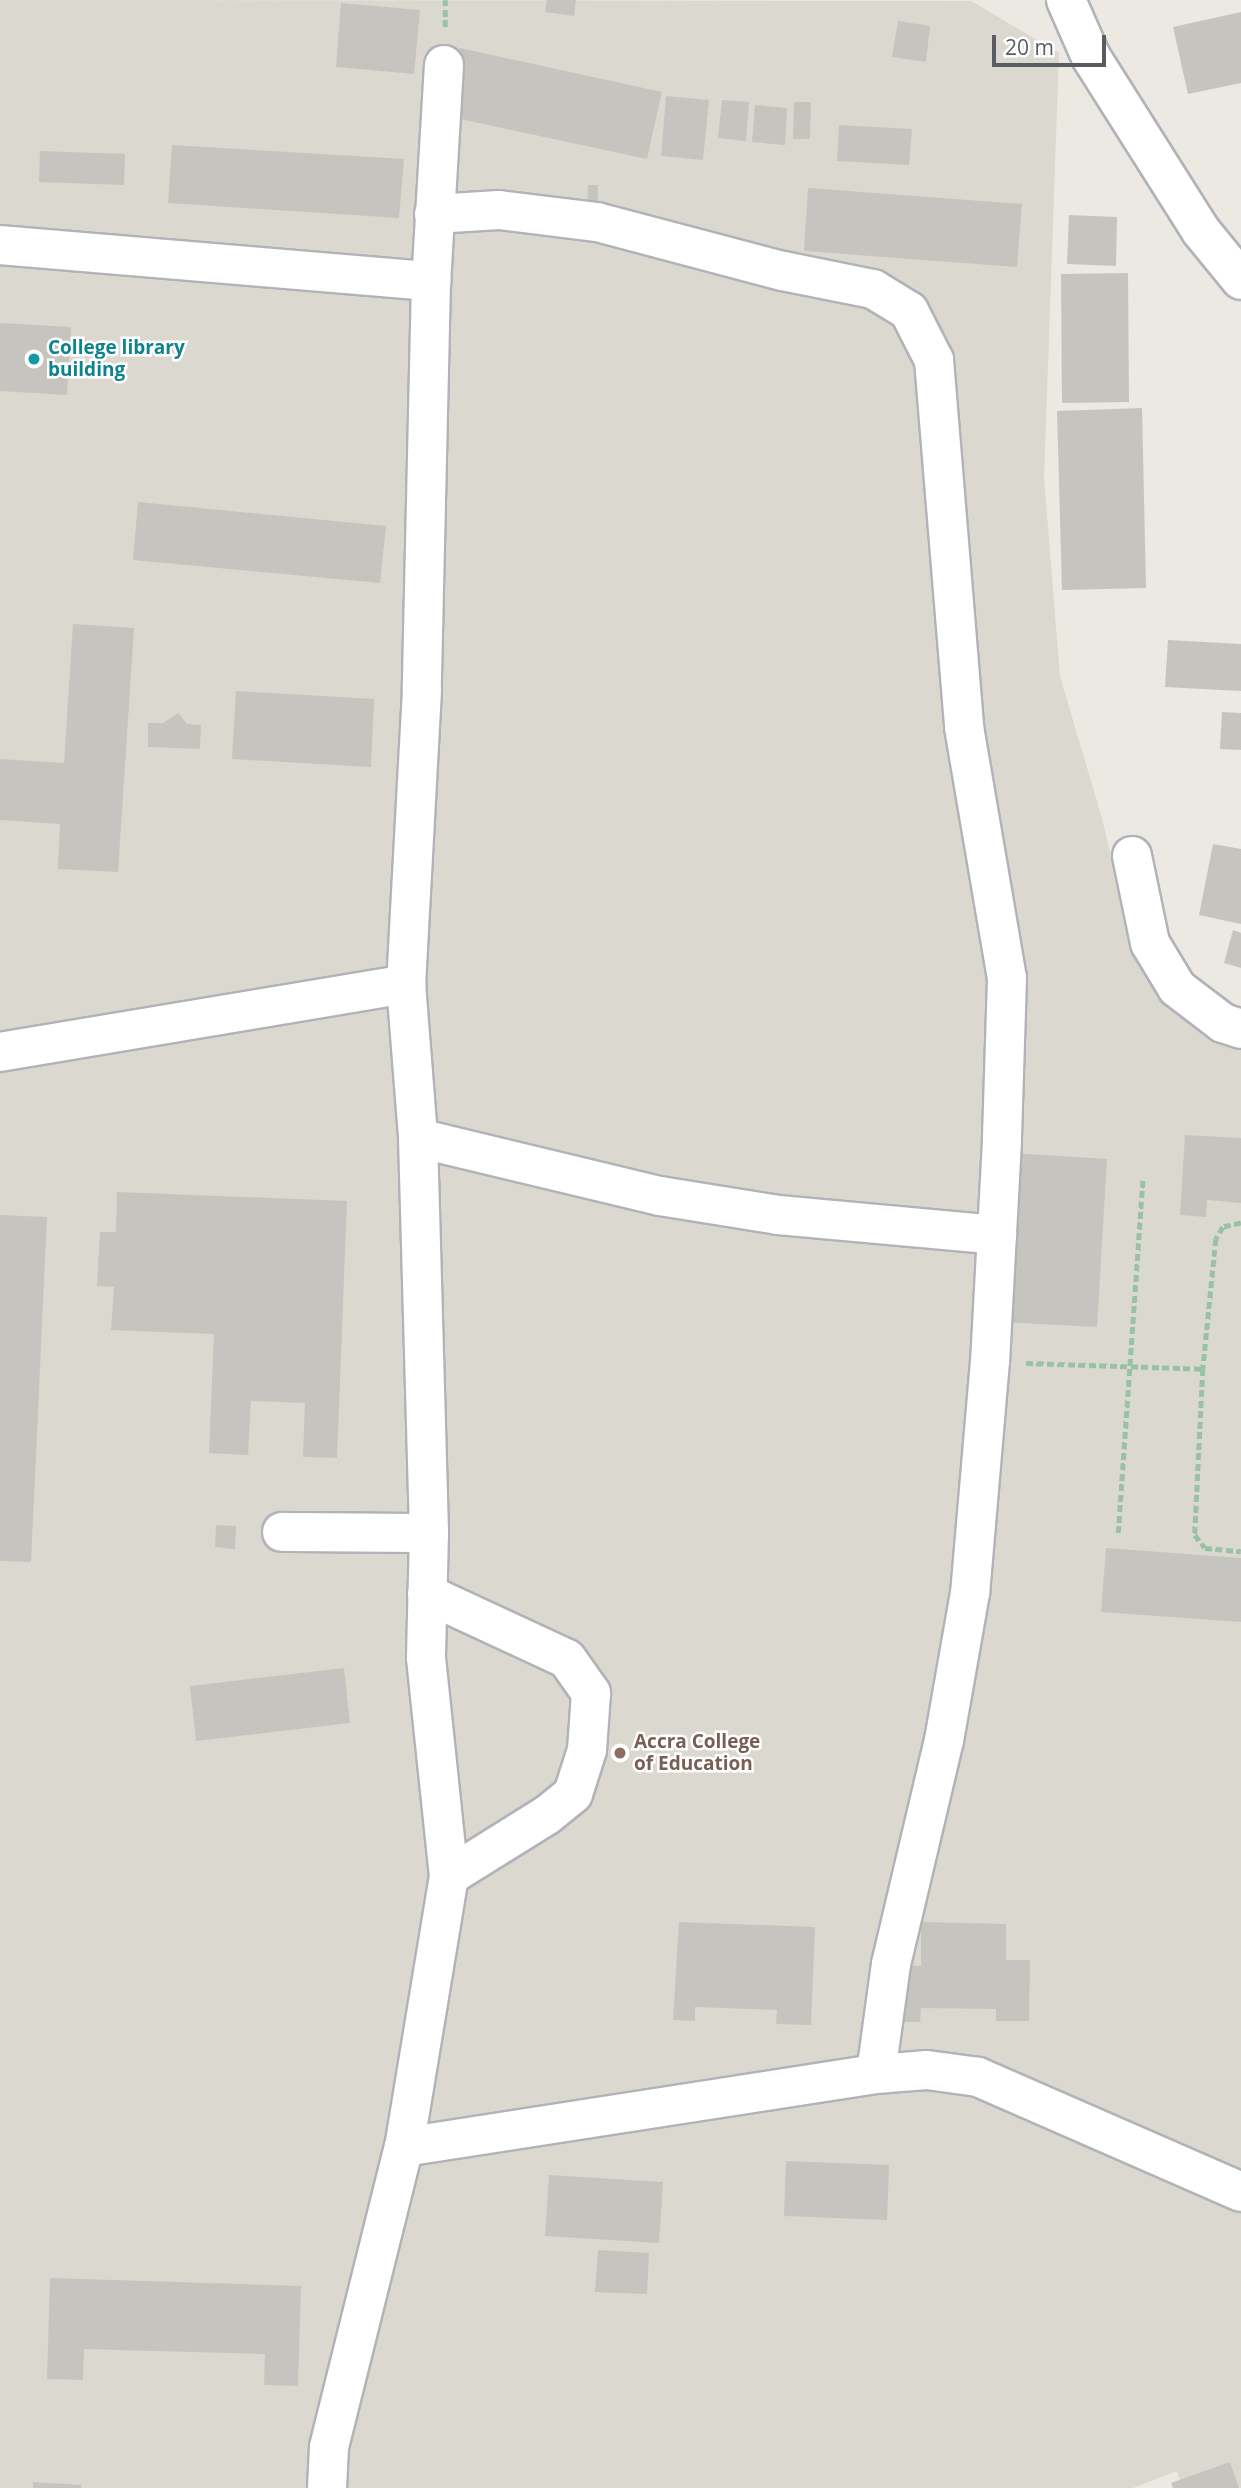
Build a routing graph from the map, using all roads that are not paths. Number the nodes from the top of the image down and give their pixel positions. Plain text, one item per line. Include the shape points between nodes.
1 (1066, 0) edge
2 (444, 65) dead end
3 (434, 214) junction
4 (0, 245) edge
5 (431, 281) junction
6 (1241, 281) edge
7 (1132, 856) dead end
8 (406, 984) junction
9 (1241, 1029) edge
10 (0, 1052) edge
11 (418, 1138) junction
12 (997, 1235) junction
13 (282, 1532) dead end
14 (429, 1533) junction
15 (427, 1594) junction
16 (449, 1876) junction
17 (876, 2074) junction
18 (404, 2147) junction
19 (1241, 2192) edge
20 (327, 2488) edge

1 - 6 street via 1091,57 1201,230
2 - 3 street
3 - 5 street
3 - 12 street via 499,210 597,222 783,271 873,289 909,311 934,360 964,727 1007,978
4 - 5 street
5 - 8 street via 422,691
7 - 9 street via 1150,943 1177,988 1223,1023
8 - 10 street
8 - 11 street
11 - 12 street via 660,1196 790,1216
11 - 14 street
12 - 17 street via 970,1593 944,1740 891,1964
13 - 14 street
14 - 15 street
15 - 16 street via 426,1658
15 - 16 street via 568,1659 592,1693 587,1750 573,1794
16 - 18 street
17 - 18 street
17 - 19 street via 927,2070 978,2077
18 - 20 street via 334,2423

